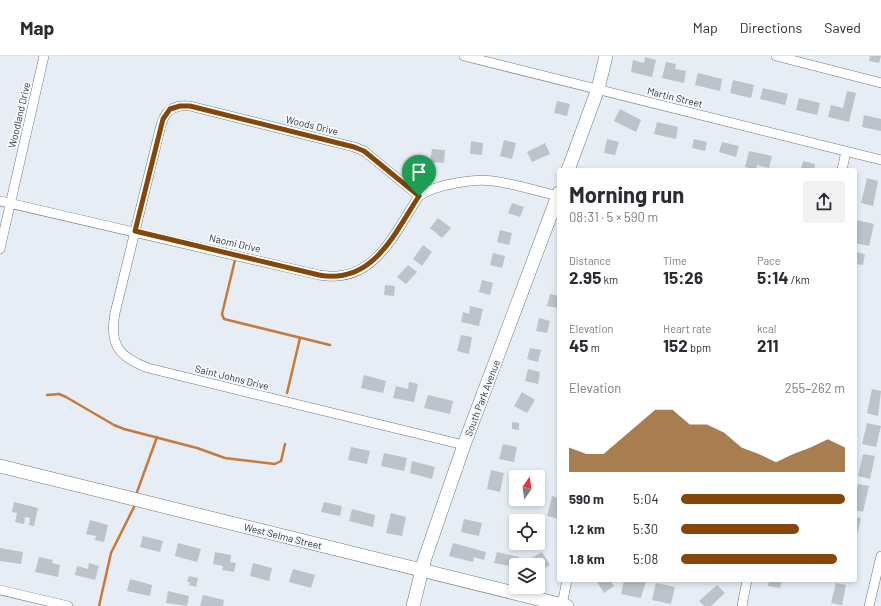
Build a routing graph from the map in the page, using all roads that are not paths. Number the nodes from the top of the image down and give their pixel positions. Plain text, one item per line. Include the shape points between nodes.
1 (44, 56) edge
2 (464, 56) edge
3 (606, 56) edge
4 (776, 56) edge
5 (881, 83) edge
6 (598, 90) junction
7 (846, 151) junction
8 (881, 160) edge
9 (569, 168) edge
10 (842, 168) edge
11 (557, 195) edge
12 (419, 196) junction
13 (557, 200) edge
14 (0, 201) edge
15 (10, 203) junction
16 (135, 231) junction
17 (0, 249) edge
18 (464, 445) junction
19 (0, 466) edge
20 (881, 556) edge
21 (422, 570) junction
22 (567, 582) edge
23 (748, 582) edge
24 (0, 590) edge
25 (564, 605) edge
26 (68, 606) edge
27 (413, 606) edge
28 (742, 606) edge
29 (869, 606) edge

1 - 15 street, Woodland Drive
2 - 6 street, Martin Street
3 - 6 street
4 - 5 street
6 - 7 street, Martin Street
6 - 9 street
7 - 8 street, Martin Street
7 - 10 street
11 - 12 street via 485,180 447,185 427,190
12 - 16 street, Naomi Drive via 375,259 359,271 339,277 319,275
12 - 16 street, Woods Drive via 364,151 354,147 190,106 180,106 170,109 163,119
13 - 18 street, South Park Avenue
14 - 15 street, Naomi Drive
15 - 16 street, Naomi Drive
15 - 17 street, Woodland Drive
16 - 18 street, Saint Johns Drive via 113,324 115,343 119,351 130,360 148,368
18 - 21 street, South Park Avenue
19 - 21 street, West Selma Street
20 - 29 street
21 - 25 street, West Selma Street
21 - 27 street, South Park Avenue
22 - 25 street
23 - 28 street
24 - 26 street

